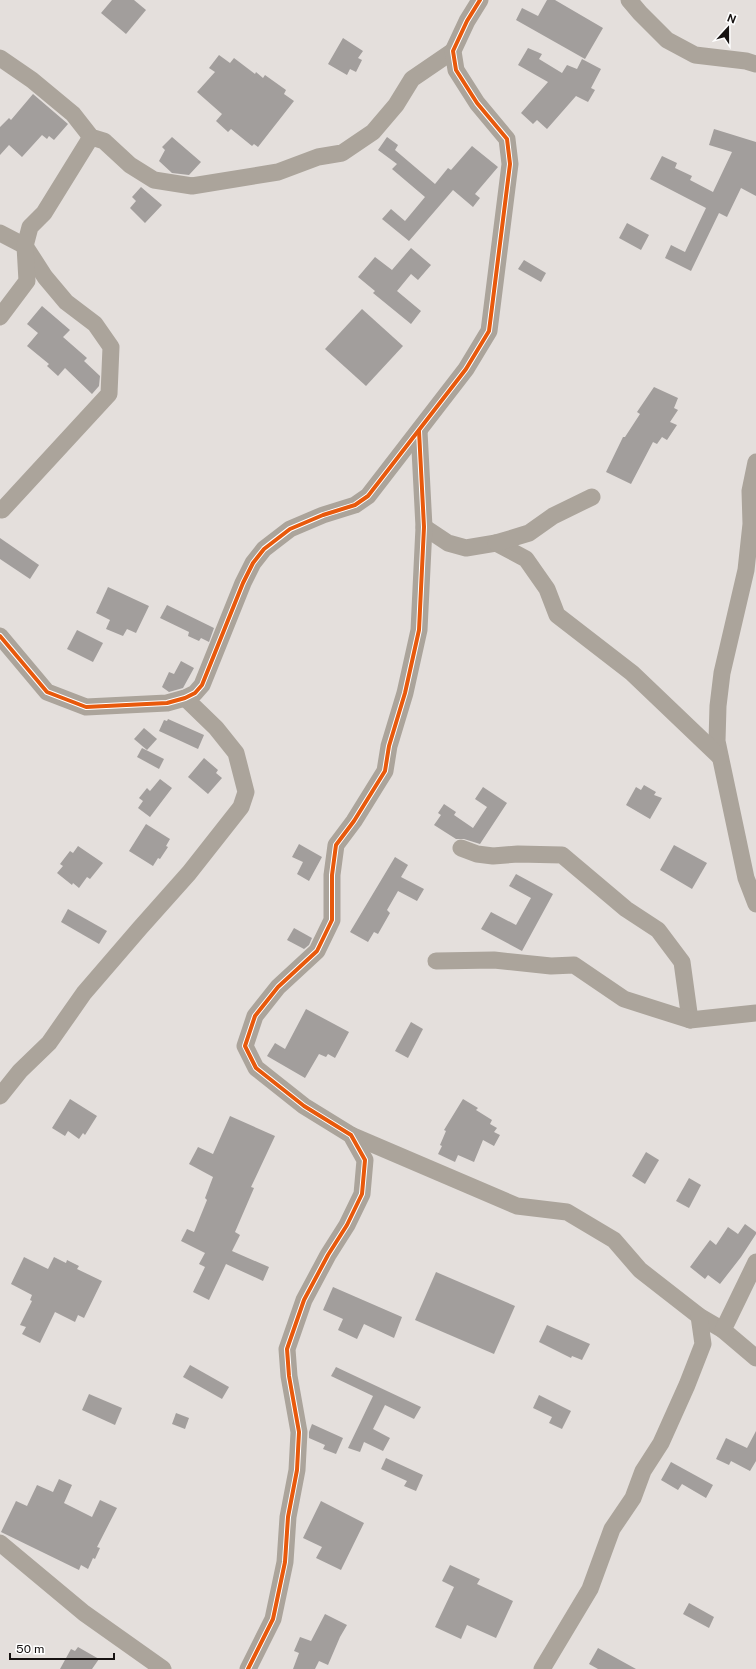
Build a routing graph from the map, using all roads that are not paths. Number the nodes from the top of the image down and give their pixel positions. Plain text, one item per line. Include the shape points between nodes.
1 (480, 0) edge
2 (629, 0) edge
3 (453, 51) junction
4 (0, 58) edge
5 (756, 64) edge
6 (91, 136) junction
7 (0, 233) edge
8 (25, 246) junction
9 (0, 317) edge
10 (419, 431) junction
11 (756, 462) edge
12 (592, 497) dead end
13 (2, 510) dead end
14 (424, 527) junction
15 (496, 543) junction
16 (0, 636) edge
17 (185, 698) junction
18 (720, 757) junction
19 (461, 848) dead end
20 (756, 904) edge
21 (436, 961) dead end
22 (756, 1013) edge
23 (690, 1020) junction
24 (0, 1096) edge
25 (351, 1135) junction
26 (756, 1262) edge
27 (699, 1316) junction
28 (723, 1330) junction
29 (756, 1358) edge
30 (0, 1543) edge
31 (163, 1669) edge
32 (248, 1669) edge
33 (542, 1669) edge

1 - 3 street
2 - 5 street via 667,40 695,55
3 - 6 street via 412,79 396,105 373,132 342,153 318,157 278,172 192,186 154,180 130,165 104,141
3 - 10 street via 456,70 477,103 507,139 510,164 489,331 466,369
4 - 6 street via 32,80 73,114
6 - 8 street via 44,213 30,227
7 - 8 street
8 - 9 street via 27,281
8 - 13 street via 49,282 66,302 95,324 110,347 109,394
10 - 14 street
10 - 17 street via 368,496 355,506 323,515 290,529 264,549 253,563 243,583 202,685 195,693
11 - 18 street via 750,491 751,524 746,570 722,673 717,741
12 - 15 street via 553,516 529,533
14 - 15 street via 448,543 466,548
14 - 25 street via 418,630 385,771 336,845 332,875 332,920 317,951 278,987 255,1016 245,1046 256,1068 304,1106
15 - 18 street via 526,559 548,589 557,615 632,673
16 - 17 street via 47,692 86,707 167,703
17 - 24 street via 216,728 236,753 246,792 241,807 189,873 84,993 49,1043 20,1071
18 - 20 street via 746,878
19 - 23 street via 493,856 562,855 626,909 658,930 682,962
21 - 23 street via 494,960 551,966 574,965 624,998
22 - 23 street
25 - 27 street via 517,1206 567,1212 614,1240 640,1270
25 - 32 street via 365,1160 362,1194 304,1300 287,1349 299,1432 297,1470 288,1517 285,1562 273,1619
26 - 28 street
27 - 28 street
27 - 33 street via 703,1344 687,1385 661,1443 643,1472 633,1498 612,1528 590,1589
28 - 29 street
30 - 31 street via 84,1613

